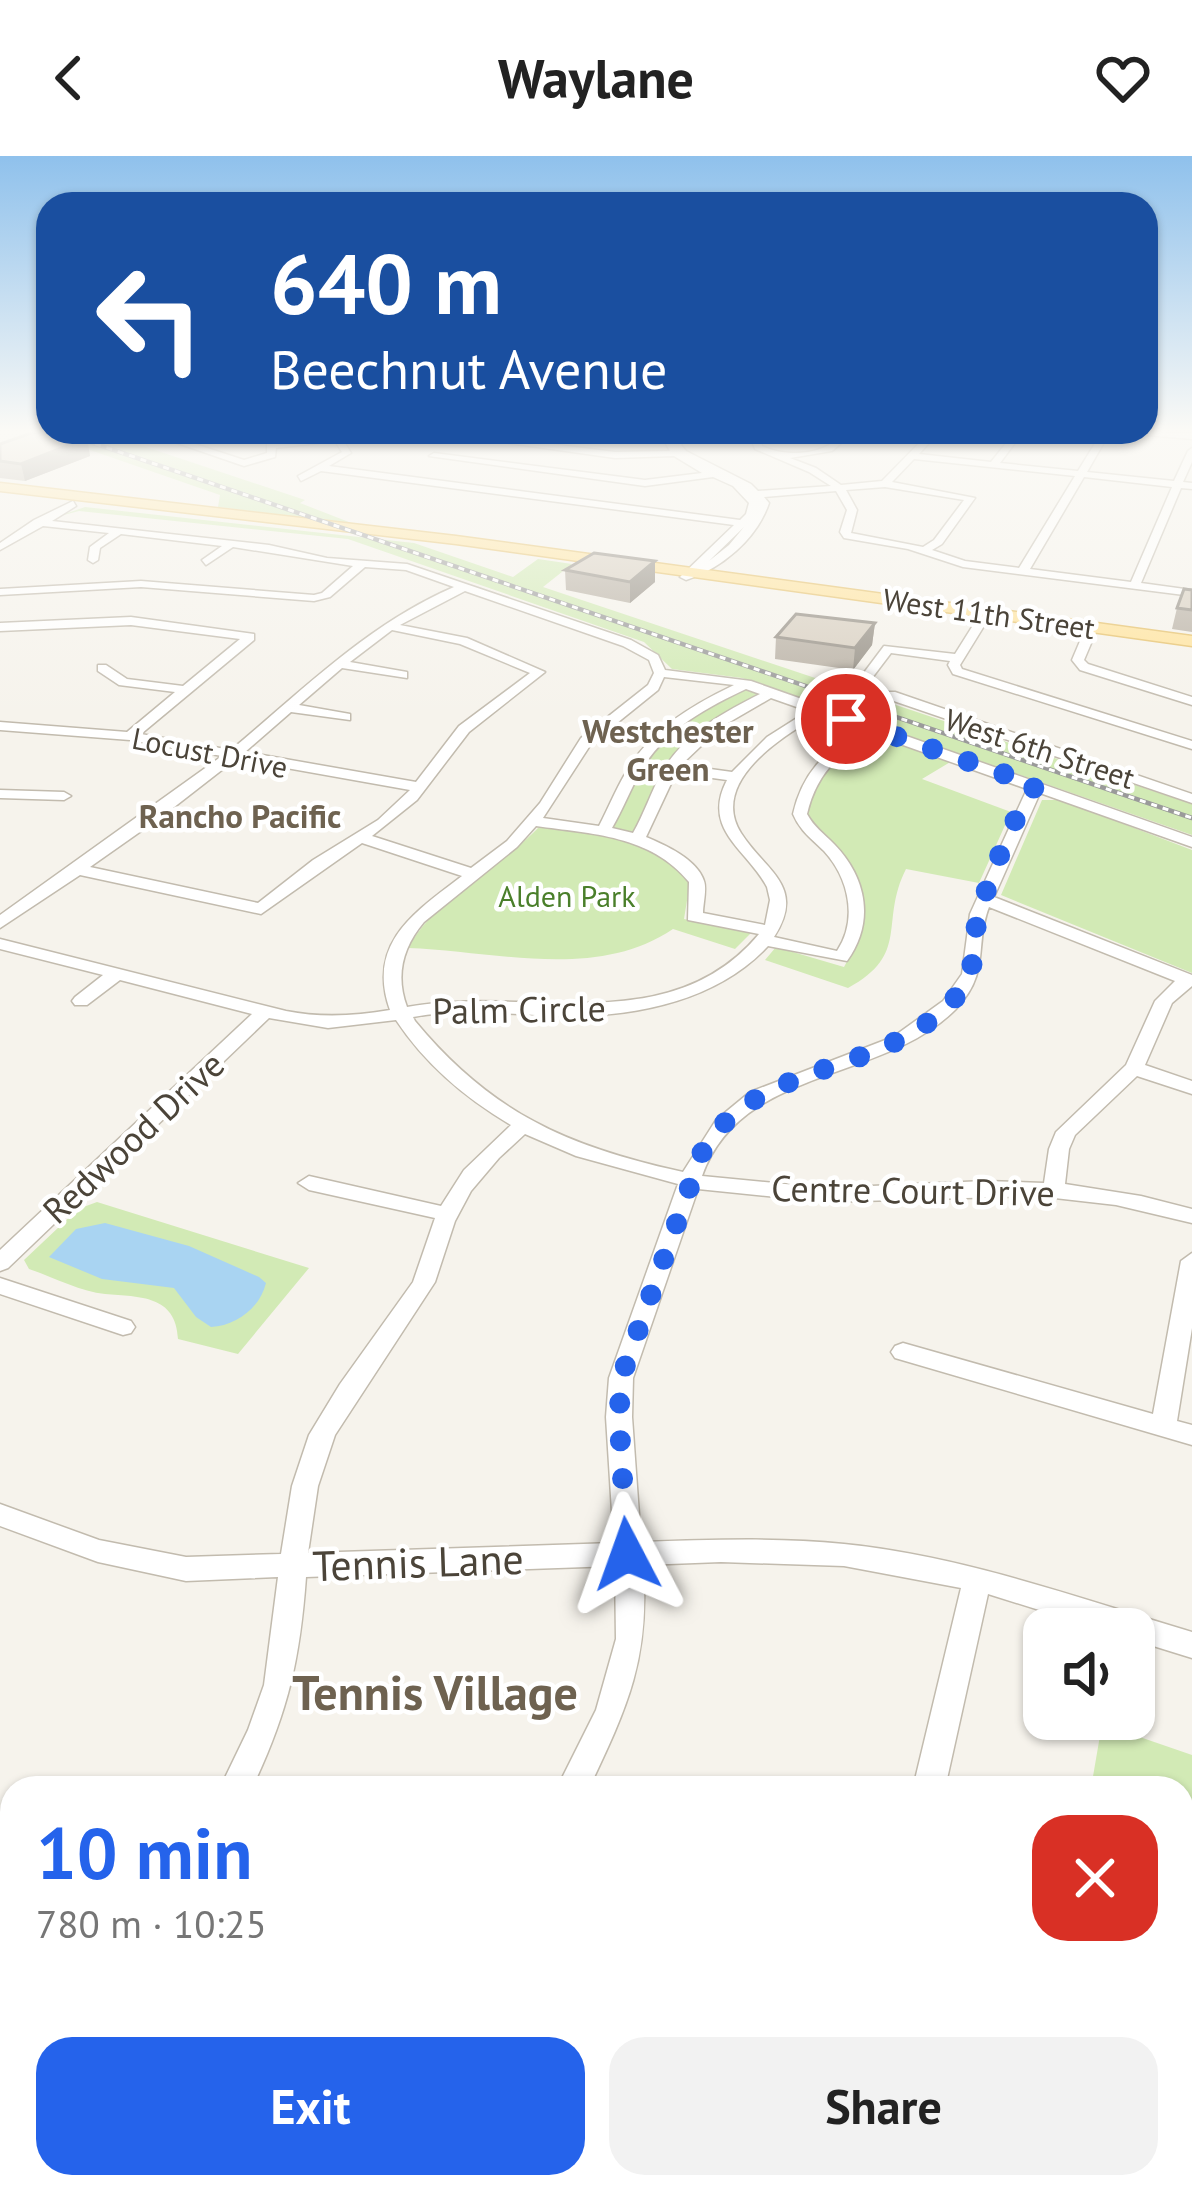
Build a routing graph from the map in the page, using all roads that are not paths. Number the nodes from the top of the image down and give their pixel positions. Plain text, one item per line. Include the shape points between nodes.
1 (31, 527) edge
2 (80, 527) edge
3 (303, 527) edge
4 (743, 527) edge
5 (847, 527) edge
6 (949, 527) edge
7 (1049, 527) edge
8 (1159, 527) edge
9 (118, 531) junction
10 (231, 544) junction
11 (0, 547) edge
12 (923, 551) junction
13 (93, 560) dead end
14 (206, 562) dead end
15 (362, 564) junction
16 (1023, 571) junction
17 (691, 574) junction
18 (1135, 585) junction
19 (466, 586) junction
20 (0, 592) edge
21 (1192, 593) edge
22 (985, 615) junction
23 (0, 627) edge
24 (394, 627) junction
25 (1091, 630) junction
26 (1192, 644) edge
27 (958, 658) junction
28 (341, 664) junction
29 (102, 668) dead end
30 (660, 673) junction
31 (403, 675) dead end
32 (746, 684) junction
33 (863, 688) dead end
34 (188, 690) junction
35 (772, 693) junction
36 (890, 695) dead end
37 (1192, 700) edge
38 (291, 708) junction
39 (820, 710) junction
40 (345, 717) dead end
41 (0, 726) edge
42 (873, 728) junction
43 (130, 736) junction
44 (1192, 746) edge
45 (232, 756) junction
46 (672, 768) junction
47 (737, 777) junction
48 (1036, 785) junction
49 (419, 787) junction
50 (0, 794) edge
51 (64, 796) dead end
52 (1192, 799) edge
53 (160, 810) junction
54 (534, 821) junction
55 (223, 823) dead end
56 (602, 832) junction
57 (362, 838) junction
58 (637, 839) junction
59 (1192, 842) edge
60 (76, 869) junction
61 (473, 874) junction
62 (984, 899) junction
63 (0, 923) edge
64 (767, 935) junction
65 (0, 944) edge
66 (116, 974) junction
67 (1190, 980) edge
68 (81, 1001) dead end
69 (266, 1011) junction
70 (399, 1013) junction
71 (1134, 1068) junction
72 (1192, 1088) edge
73 (525, 1124) junction
74 (691, 1179) junction
75 (309, 1183) dead end
76 (1054, 1190) junction
77 (447, 1214) junction
78 (1192, 1216) edge
79 (1192, 1261) edge
80 (0, 1263) edge
81 (0, 1286) edge
82 (123, 1327) dead end
83 (903, 1352) dead end
84 (1163, 1427) junction
85 (1192, 1436) edge
86 (0, 1515) edge
87 (627, 1554) junction
88 (290, 1567) junction
89 (977, 1579) junction
90 (1192, 1646) edge
91 (242, 1776) edge
92 (579, 1776) edge
93 (932, 1776) edge

1 - 11 street
2 - 9 street
3 - 17 main road, West 11th Street
4 - 17 street
5 - 12 street via 848,536
6 - 12 street
7 - 16 street
8 - 18 street
9 - 10 street
9 - 13 street via 95,547
10 - 14 street
10 - 15 street
12 - 16 street
15 - 19 street via 407,567
15 - 20 street via 314,598 156,584
16 - 18 street
17 - 22 main road, West 11th Street
18 - 21 street
19 - 24 street
19 - 30 street via 642,649
22 - 25 main road, West 11th Street
22 - 27 street
23 - 34 street via 131,621 250,637
24 - 28 street
24 - 49 street via 464,641 539,671 464,729
25 - 26 main road, West 11th Street
25 - 37 street via 1078,660 1084,667
27 - 33 street via 888,649
27 - 44 street via 954,668 964,674
28 - 31 street
28 - 38 street
29 - 34 street via 124,682
30 - 32 street
30 - 54 street via 586,741
32 - 35 street
32 - 56 street via 658,740
34 - 43 street
35 - 39 street
35 - 46 street via 704,732
36 - 52 street, West 6th Street
38 - 40 street
38 - 45 street
39 - 42 street
39 - 47 street via 772,738
41 - 43 street, Locust Drive
42 - 48 street
42 - 64 street via 818,767 800,814 851,880 851,944 833,957
43 - 45 street, Locust Drive
45 - 49 street, Locust Drive
45 - 53 street
46 - 47 street
46 - 58 street
47 - 64 street via 728,823 776,891
48 - 59 street
48 - 62 street
49 - 57 street
50 - 51 street
53 - 55 street
53 - 60 street
54 - 56 street
54 - 61 street
56 - 58 street
57 - 60 street via 261,909
57 - 61 street
58 - 64 street via 691,872 699,892 694,916
60 - 63 street
61 - 70 street via 406,930 389,984
62 - 67 street
62 - 74 street via 974,963 949,1005 900,1041 757,1096 712,1136
64 - 70 street, Palm Circle via 717,978 658,1000 580,1011 480,1004
65 - 66 street, Palm Circle
66 - 68 street
66 - 69 street, Palm Circle
67 - 71 street via 1164,1001
69 - 70 street, Palm Circle via 324,1021
69 - 80 street, Redwood Drive
70 - 73 street, Centre Court Drive via 430,1057
71 - 72 street
71 - 76 street via 1066,1132
73 - 74 street, Centre Court Drive
73 - 77 street via 487,1156
74 - 76 street, Centre Court Drive via 803,1194
74 - 87 street via 621,1378
75 - 77 street
76 - 78 street, Centre Court Drive
77 - 88 street via 419,1290 323,1432
79 - 84 street
81 - 82 street
83 - 84 street
84 - 85 street
86 - 88 street, Tennis Lane via 134,1561
87 - 88 street, Tennis Lane
87 - 89 street, Tennis Lane via 844,1556
87 - 92 street via 632,1606 623,1674
88 - 91 street via 282,1667
89 - 90 street, Tennis Lane
89 - 93 street

